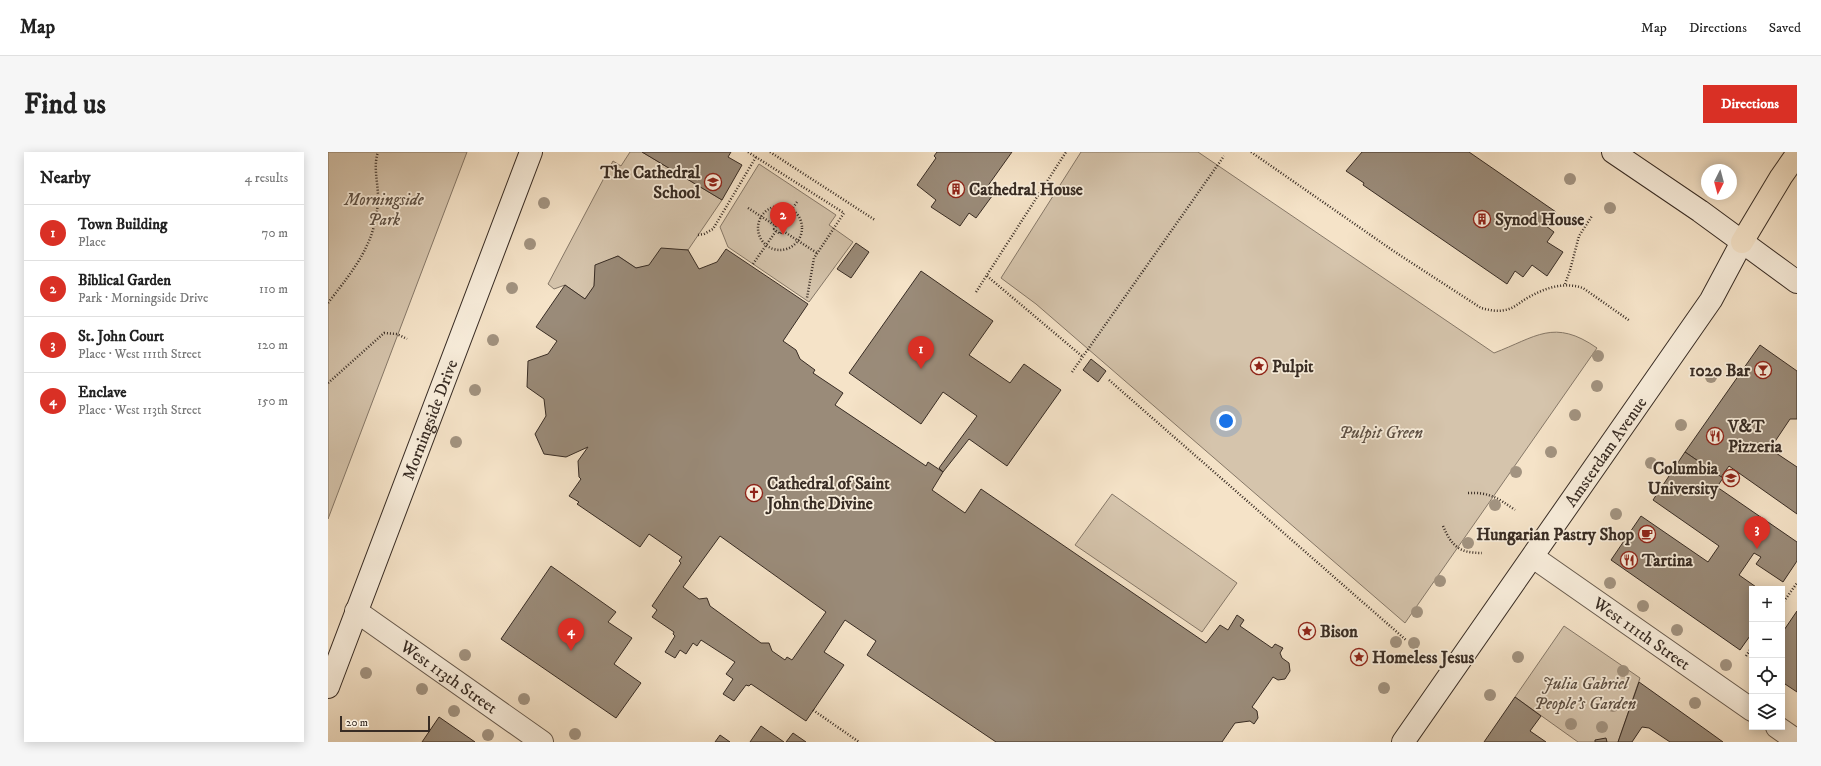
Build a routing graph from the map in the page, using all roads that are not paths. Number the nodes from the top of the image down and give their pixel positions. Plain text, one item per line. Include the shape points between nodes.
1 (531, 152) edge
2 (1613, 152) edge
3 (1797, 154) edge
4 (1742, 242) junction
5 (1797, 282) edge
6 (1533, 557) junction
7 (356, 611) junction
8 (328, 687) edge
9 (1749, 708) edge
10 (1781, 730) edge
11 (1797, 741) edge
12 (542, 742) edge
13 (1404, 742) edge

1 - 7 street, Morningside Drive
2 - 4 street
3 - 4 main road, Amsterdam Avenue
4 - 5 street
4 - 6 street, Amsterdam Avenue via 1711,300
6 - 9 street, West 111th Street
6 - 13 street, Amsterdam Avenue
7 - 8 street, Morningside Drive
7 - 12 street, West 113th Street
10 - 11 street

